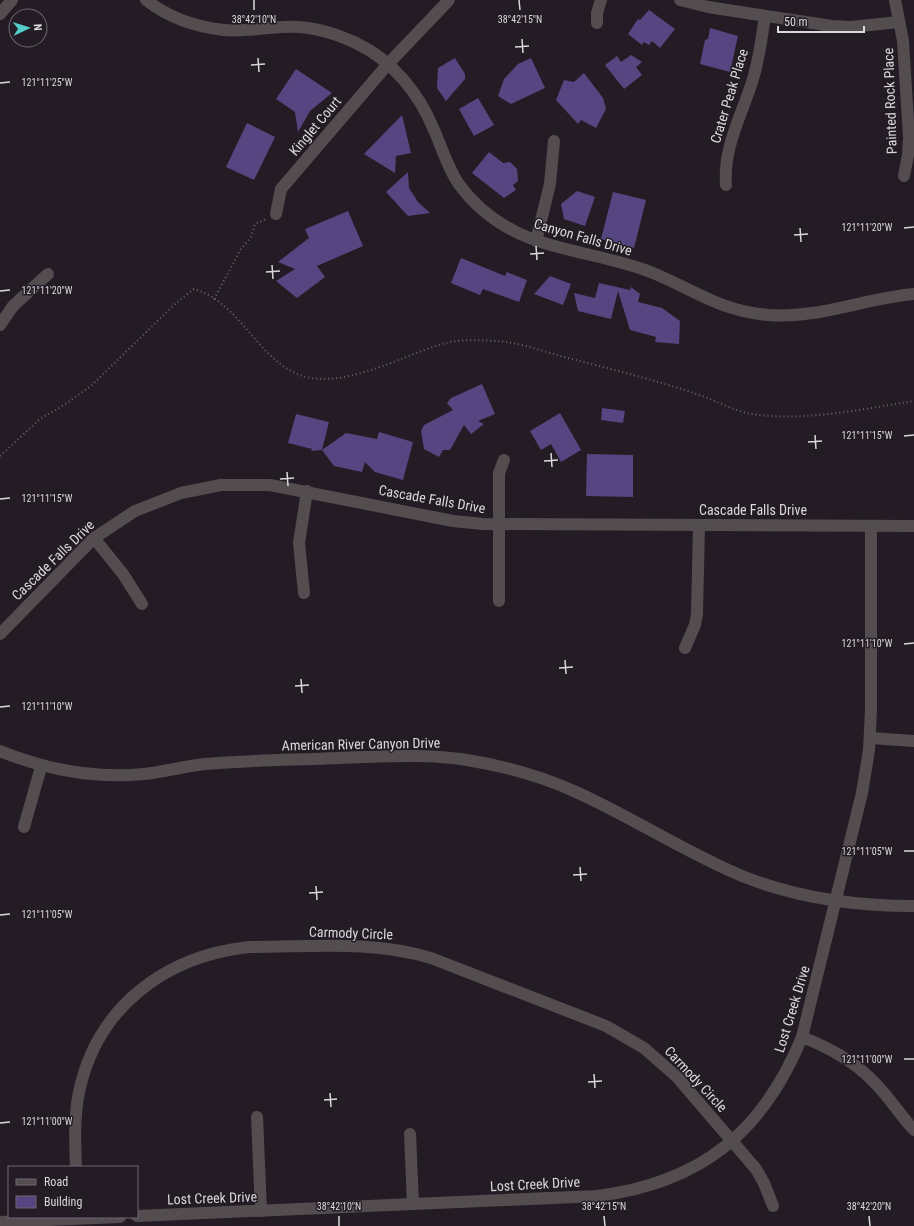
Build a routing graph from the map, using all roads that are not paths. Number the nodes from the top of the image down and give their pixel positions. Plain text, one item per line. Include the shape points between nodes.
1 (12, 0) edge
2 (146, 0) edge
3 (449, 0) edge
4 (601, 0) edge
5 (680, 0) edge
6 (895, 0) edge
7 (0, 14) edge
8 (765, 16) junction
9 (899, 22) junction
10 (597, 23) dead end
11 (388, 64) junction
12 (554, 141) dead end
13 (904, 176) dead end
14 (726, 185) dead end
15 (276, 214) road end
16 (536, 241) junction
17 (48, 274) dead end
18 (914, 294) edge
19 (0, 325) edge
20 (504, 460) dead end
21 (307, 492) junction
22 (499, 525) junction
23 (699, 525) junction
24 (871, 526) junction
25 (914, 526) edge
26 (94, 538) junction
27 (304, 593) dead end
28 (499, 601) dead end
29 (142, 604) dead end
30 (0, 634) edge
31 (685, 648) dead end
32 (870, 738) junction
33 (914, 741) edge
34 (0, 751) edge
35 (41, 766) junction
36 (24, 827) dead end
37 (836, 901) junction
38 (914, 906) edge
39 (802, 1037) junction
40 (257, 1117) dead end
41 (914, 1130) edge
42 (410, 1134) dead end
43 (732, 1141) junction
44 (76, 1166) edge
45 (413, 1204) junction
46 (773, 1206) dead end
47 (261, 1211) junction
48 (138, 1216) edge
49 (78, 1218) edge
50 (0, 1222) edge

1 - 7 street
2 - 11 street, Canyon Falls Drive via 170,15 207,27 250,30 284,26 325,31 356,43
3 - 11 street, Kinglet Court
4 - 10 street
5 - 8 street
6 - 9 street, Painted Rock Place
8 - 9 street via 832,26
8 - 14 street, Crater Peak Place via 753,79 726,160
9 - 13 street, Painted Rock Place via 903,41 909,137
11 - 15 street, Kinglet Court via 281,189
11 - 16 street, Canyon Falls Drive via 418,99 449,168 474,202 499,223
12 - 16 street via 550,184
16 - 18 street, Canyon Falls Drive via 644,270 713,303 750,313 788,315
17 - 19 street via 13,306
20 - 22 street via 499,473
21 - 22 street, Cascade Falls Drive via 453,521
21 - 26 street, Cascade Falls Drive via 270,485 246,484 199,488 157,500
21 - 27 street via 299,543
22 - 23 street, Cascade Falls Drive
22 - 28 street
23 - 24 street, Cascade Falls Drive
23 - 31 street via 697,614
24 - 25 street, Cascade Falls Drive
24 - 32 street, Lost Creek Drive
26 - 29 street via 123,574
26 - 30 street, Cascade Falls Drive
32 - 33 street
32 - 37 street, Lost Creek Drive via 862,793
34 - 35 street, American River Canyon Drive
35 - 36 street
35 - 37 street, American River Canyon Drive via 70,773 118,776 234,762 405,756 471,761 521,772 576,792 742,876 808,896
37 - 38 street, American River Canyon Drive
37 - 39 street, Lost Creek Drive
39 - 41 street via 838,1053 853,1064 875,1083
39 - 43 street, Lost Creek Drive via 778,1088
40 - 47 street
42 - 45 street
43 - 44 street, Carmody Circle via 661,1061 626,1036 606,1026 410,952 366,946 249,948 211,953 167,971 136,994 110,1022 91,1055 79,1092 75,1130
43 - 45 street, Lost Creek Drive via 705,1160 669,1179 622,1193
43 - 46 street, Carmody Circle via 756,1169
45 - 47 street, Lost Creek Drive
47 - 48 street, Lost Creek Drive
49 - 50 street

